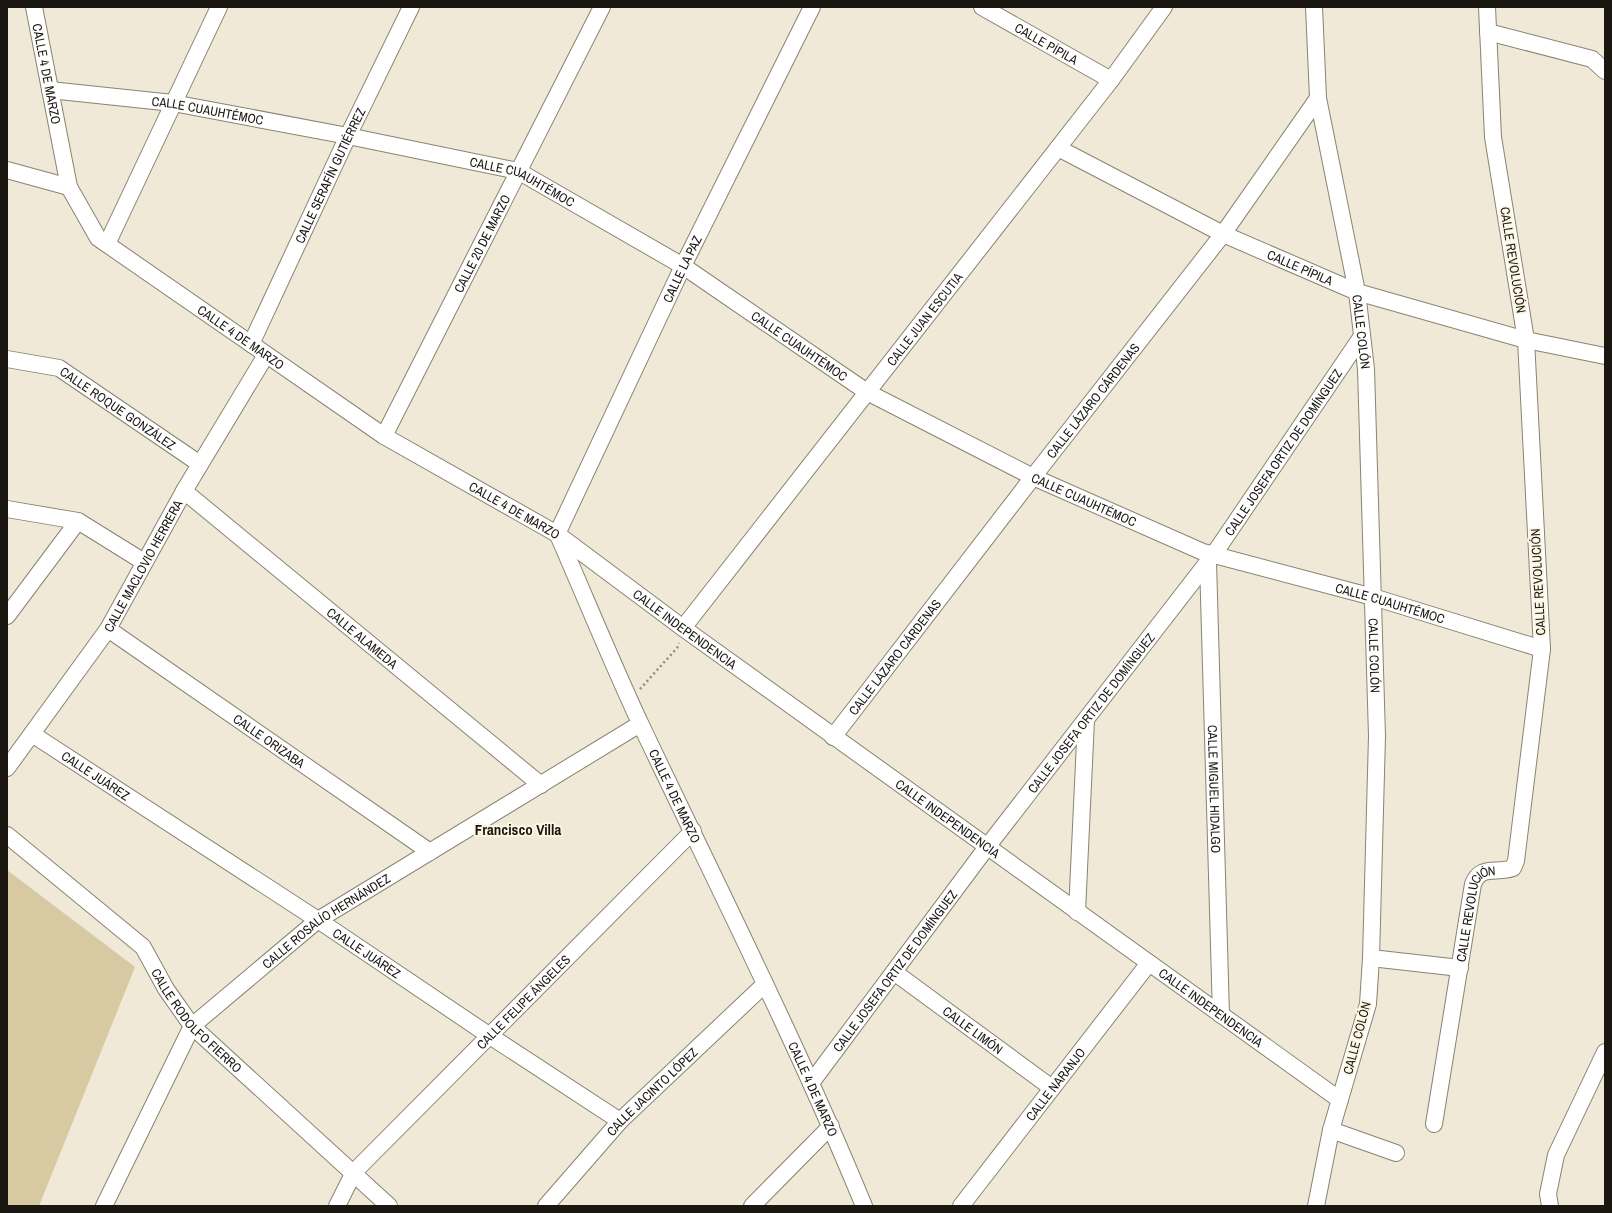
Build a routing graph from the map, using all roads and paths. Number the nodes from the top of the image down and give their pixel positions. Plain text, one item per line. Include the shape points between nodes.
1 (34, 7) edge
2 (219, 7) edge
3 (411, 7) edge
4 (602, 7) edge
5 (812, 7) edge
6 (982, 7) edge
7 (1164, 7) edge
8 (1314, 7) edge
9 (1487, 7) edge
10 (1488, 32) junction
11 (1605, 71) edge
12 (1112, 80) junction
13 (50, 90) junction
14 (1318, 98) junction
15 (173, 102) junction
16 (348, 136) junction
17 (1058, 148) junction
18 (7, 170) edge
19 (518, 171) junction
20 (69, 187) junction
21 (1223, 234) junction
22 (107, 244) junction
23 (683, 266) junction
24 (1357, 292) junction
25 (1362, 336) junction
26 (1526, 340) junction
27 (250, 344) junction
28 (266, 355) junction
29 (1605, 356) edge
30 (7, 359) edge
31 (867, 392) junction
32 (384, 436) junction
33 (200, 464) junction
34 (1033, 478) junction
35 (184, 490) junction
36 (7, 509) edge
37 (78, 521) junction
38 (557, 534) junction
39 (1211, 558) junction
40 (144, 562) junction
41 (1373, 597) junction
42 (7, 616) edge
43 (683, 628) junction
44 (108, 629) junction
45 (1542, 649) junction
46 (630, 700) junction
47 (1086, 720) junction
48 (640, 724) junction
49 (32, 734) junction
50 (833, 737) junction
51 (7, 768) edge
52 (541, 785) junction
53 (692, 831) junction
54 (7, 835) edge
55 (987, 847) junction
56 (430, 852) junction
57 (1077, 912) junction
58 (318, 920) junction
59 (1371, 958) junction
60 (1149, 963) junction
61 (1460, 968) junction
62 (894, 972) junction
63 (765, 984) junction
64 (1221, 1015) junction
65 (192, 1026) junction
66 (490, 1036) junction
67 (1605, 1052) edge
68 (811, 1083) junction
69 (1052, 1088) junction
70 (1340, 1100) junction
71 (620, 1121) junction
72 (1434, 1124) dead end
73 (831, 1126) junction
74 (1331, 1130) junction
75 (1396, 1153) dead end
76 (354, 1172) junction
77 (104, 1206) edge
78 (337, 1206) edge
79 (389, 1206) edge
80 (546, 1206) edge
81 (752, 1206) edge
82 (864, 1206) edge
83 (961, 1206) edge
84 (1316, 1206) edge
85 (1550, 1206) edge

1 - 13 street, CALLE 4 DE MARZO
2 - 15 street
3 - 16 street, CALLE SERAFÍN GUTIÉRREZ
4 - 19 street, CALLE 20 DE MARZO
5 - 23 street, CALLE LA PAZ
6 - 12 street, CALLE PÍPILA
7 - 12 street, CALLE JUAN ESCUTIA
8 - 14 street, CALLE COLÓN
9 - 10 street, CALLE REVOLUCIÓN
10 - 11 street via 1592,59
10 - 26 street, CALLE REVOLUCIÓN via 1492,137
12 - 17 street, CALLE JUAN ESCUTIA
13 - 15 street, CALLE CUAUHTÉMOC
13 - 20 street, CALLE 4 DE MARZO
14 - 21 street, CALLE LÁZARO CÁRDENAS
14 - 24 street, CALLE COLÓN
15 - 16 street, CALLE CUAUHTÉMOC
15 - 22 street
16 - 19 street, CALLE CUAUHTÉMOC
16 - 27 street, CALLE SERAFÍN GUTIÉRREZ
17 - 21 street, CALLE PÍPILA
17 - 31 street, CALLE JUAN ESCUTIA
18 - 20 street
19 - 23 street, CALLE CUAUHTÉMOC
19 - 32 street, CALLE 20 DE MARZO
20 - 22 street, CALLE 4 DE MARZO via 98,238
21 - 24 street, CALLE PÍPILA
21 - 34 street, CALLE LÁZARO CÁRDENAS
22 - 27 street, CALLE 4 DE MARZO
23 - 31 street, CALLE CUAUHTÉMOC
23 - 38 street, CALLE LA PAZ
24 - 25 street, CALLE COLÓN
24 - 26 street, CALLE PÍPILA
25 - 39 street, CALLE JOSEFA ORTIZ DE DOMÍNGUEZ
25 - 41 street, CALLE COLÓN via 1366,369
26 - 29 street, CALLE PÍPILA
26 - 45 street, CALLE REVOLUCIÓN
27 - 28 street, CALLE 4 DE MARZO
28 - 32 street, CALLE 4 DE MARZO
28 - 33 street, CALLE MACLOVIO HERRERA
30 - 33 street, CALLE ROQUE GONZÁLEZ via 59,368
31 - 34 street, CALLE CUAUHTÉMOC
31 - 43 street, CALLE JUAN ESCUTIA
32 - 38 street, CALLE 4 DE MARZO
33 - 35 street, CALLE MACLOVIO HERRERA
34 - 39 street, CALLE CUAUHTÉMOC via 1203,552
34 - 50 street, CALLE LÁZARO CÁRDENAS
35 - 40 street, CALLE MACLOVIO HERRERA
35 - 52 street, CALLE ALAMEDA
36 - 37 street
37 - 40 street
37 - 42 street
38 - 43 street, CALLE INDEPENDENCIA
38 - 46 street, CALLE 4 DE MARZO
39 - 41 street, CALLE CUAUHTÉMOC
39 - 47 street, CALLE JOSEFA ORTIZ DE DOMÍNGUEZ
39 - 64 street, CALLE MIGUEL HIDALGO
40 - 44 street, CALLE MACLOVIO HERRERA
41 - 45 street, CALLE CUAUHTÉMOC
41 - 59 street, CALLE COLÓN via 1377,736
43 - 46 path via 677,648
43 - 50 street, CALLE INDEPENDENCIA
44 - 49 street, CALLE MACLOVIO HERRERA
44 - 56 street, CALLE ORIZABA
45 - 61 street, CALLE REVOLUCIÓN via 1516,861 1513,868 1506,871 1484,871 1476,876
46 - 48 street, CALLE 4 DE MARZO
47 - 55 street, CALLE JOSEFA ORTIZ DE DOMÍNGUEZ
47 - 57 street
48 - 52 street, CALLE ROSALÍO HERNÁNDEZ
48 - 53 street, CALLE 4 DE MARZO
49 - 51 street, CALLE MACLOVIO HERRERA
49 - 58 street, CALLE JUÁREZ
50 - 55 street, CALLE INDEPENDENCIA
52 - 56 street, CALLE ROSALÍO HERNÁNDEZ
53 - 63 street, CALLE 4 DE MARZO
53 - 66 street, CALLE FELIPE ÁNGELES
54 - 65 street, CALLE RODOLFO FIERRO via 143,947 166,989
55 - 57 street, CALLE INDEPENDENCIA
55 - 62 street, CALLE JOSEFA ORTIZ DE DOMÍNGUEZ
56 - 58 street, CALLE ROSALÍO HERNÁNDEZ
57 - 60 street, CALLE INDEPENDENCIA
58 - 65 street, CALLE ROSALÍO HERNÁNDEZ
58 - 66 street, CALLE JUÁREZ
59 - 61 street
59 - 70 street, CALLE COLÓN via 1368,1004
60 - 64 street, CALLE INDEPENDENCIA
60 - 69 street, CALLE NARANJO
61 - 72 street, CALLE REVOLUCIÓN
62 - 68 street, CALLE JOSEFA ORTIZ DE DOMÍNGUEZ
62 - 69 street, CALLE LIMÓN
63 - 68 street, CALLE 4 DE MARZO
63 - 71 street, CALLE JACINTO LÓPEZ
64 - 70 street, CALLE INDEPENDENCIA
65 - 76 street, CALLE RODOLFO FIERRO
65 - 77 street, CALLE ROSALÍO HERNÁNDEZ
66 - 71 street, CALLE JUÁREZ
66 - 76 street, CALLE FELIPE ÁNGELES
67 - 85 street via 1556,1155 1548,1194
68 - 73 street, CALLE 4 DE MARZO
69 - 83 street, CALLE NARANJO
70 - 74 street, CALLE COLÓN
71 - 80 street, CALLE JACINTO LÓPEZ
73 - 81 street
73 - 82 street, CALLE 4 DE MARZO
74 - 75 street
74 - 84 street, CALLE COLÓN
76 - 78 street, CALLE FELIPE ÁNGELES
76 - 79 street, CALLE RODOLFO FIERRO

